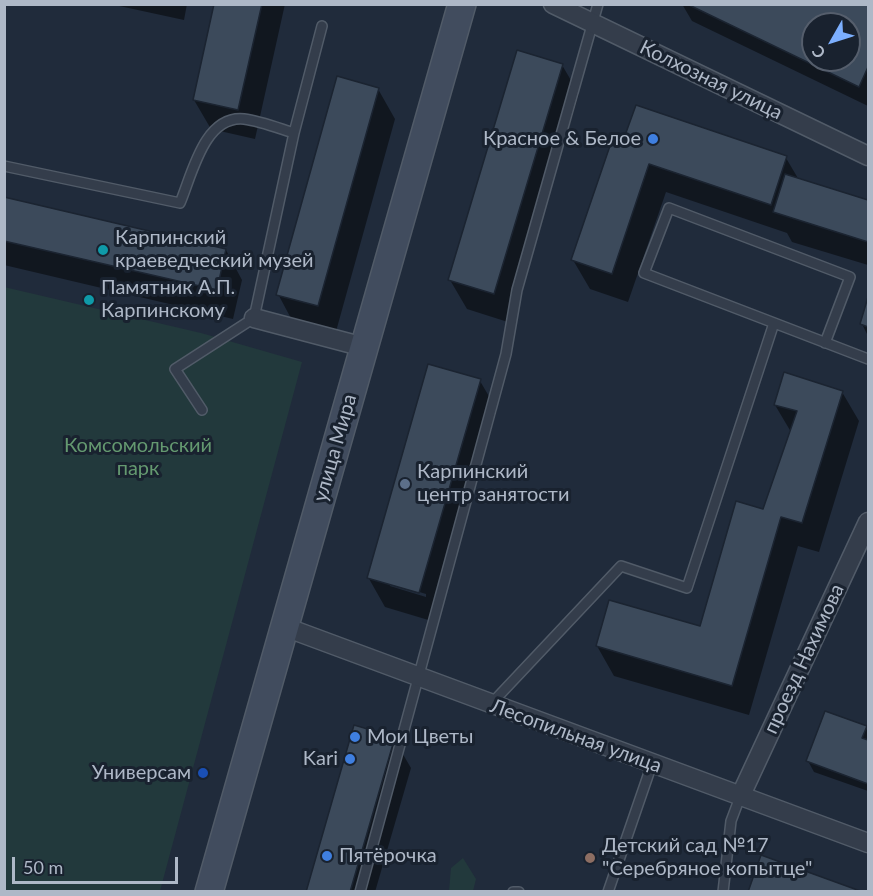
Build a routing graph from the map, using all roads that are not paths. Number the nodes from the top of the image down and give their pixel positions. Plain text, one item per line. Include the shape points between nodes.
1 (462, 4) edge
2 (553, 4) edge
3 (598, 4) edge
4 (592, 24) junction
5 (322, 26) dead end
6 (294, 133) junction
7 (868, 156) edge
8 (4, 166) edge
9 (254, 318) junction
10 (774, 323) junction
11 (825, 343) junction
12 (364, 347) junction
13 (868, 359) edge
14 (202, 410) dead end
15 (868, 522) edge
16 (285, 627) junction
17 (419, 676) junction
18 (490, 704) junction
19 (652, 764) junction
20 (740, 797) junction
21 (868, 843) edge
22 (209, 891) edge
23 (360, 891) edge
24 (513, 891) edge
25 (519, 891) edge
26 (608, 891) edge
27 (723, 891) edge

1 - 12 main road, улица Мира
2 - 4 street, Колхозная улица
3 - 4 lane
4 - 7 street, Колхозная улица
4 - 17 lane via 517,290 506,354
5 - 6 lane
6 - 8 lane via 242,119 221,124 207,139 180,203
6 - 9 lane
9 - 12 street
9 - 14 lane via 176,369
10 - 11 lane
10 - 11 lane via 644,273 669,208 850,277
10 - 18 lane via 687,588 621,566
11 - 13 lane
12 - 16 main road, улица Мира
15 - 20 street, проезд Нахимова
16 - 17 street, Лесопильная улица
16 - 22 main road, улица Мира
17 - 18 street, Лесопильная улица
17 - 23 lane
18 - 19 street, Лесопильная улица
19 - 20 street, Лесопильная улица
19 - 26 lane
20 - 21 street, Лесопильная улица
20 - 27 lane via 731,821
24 - 25 lane

